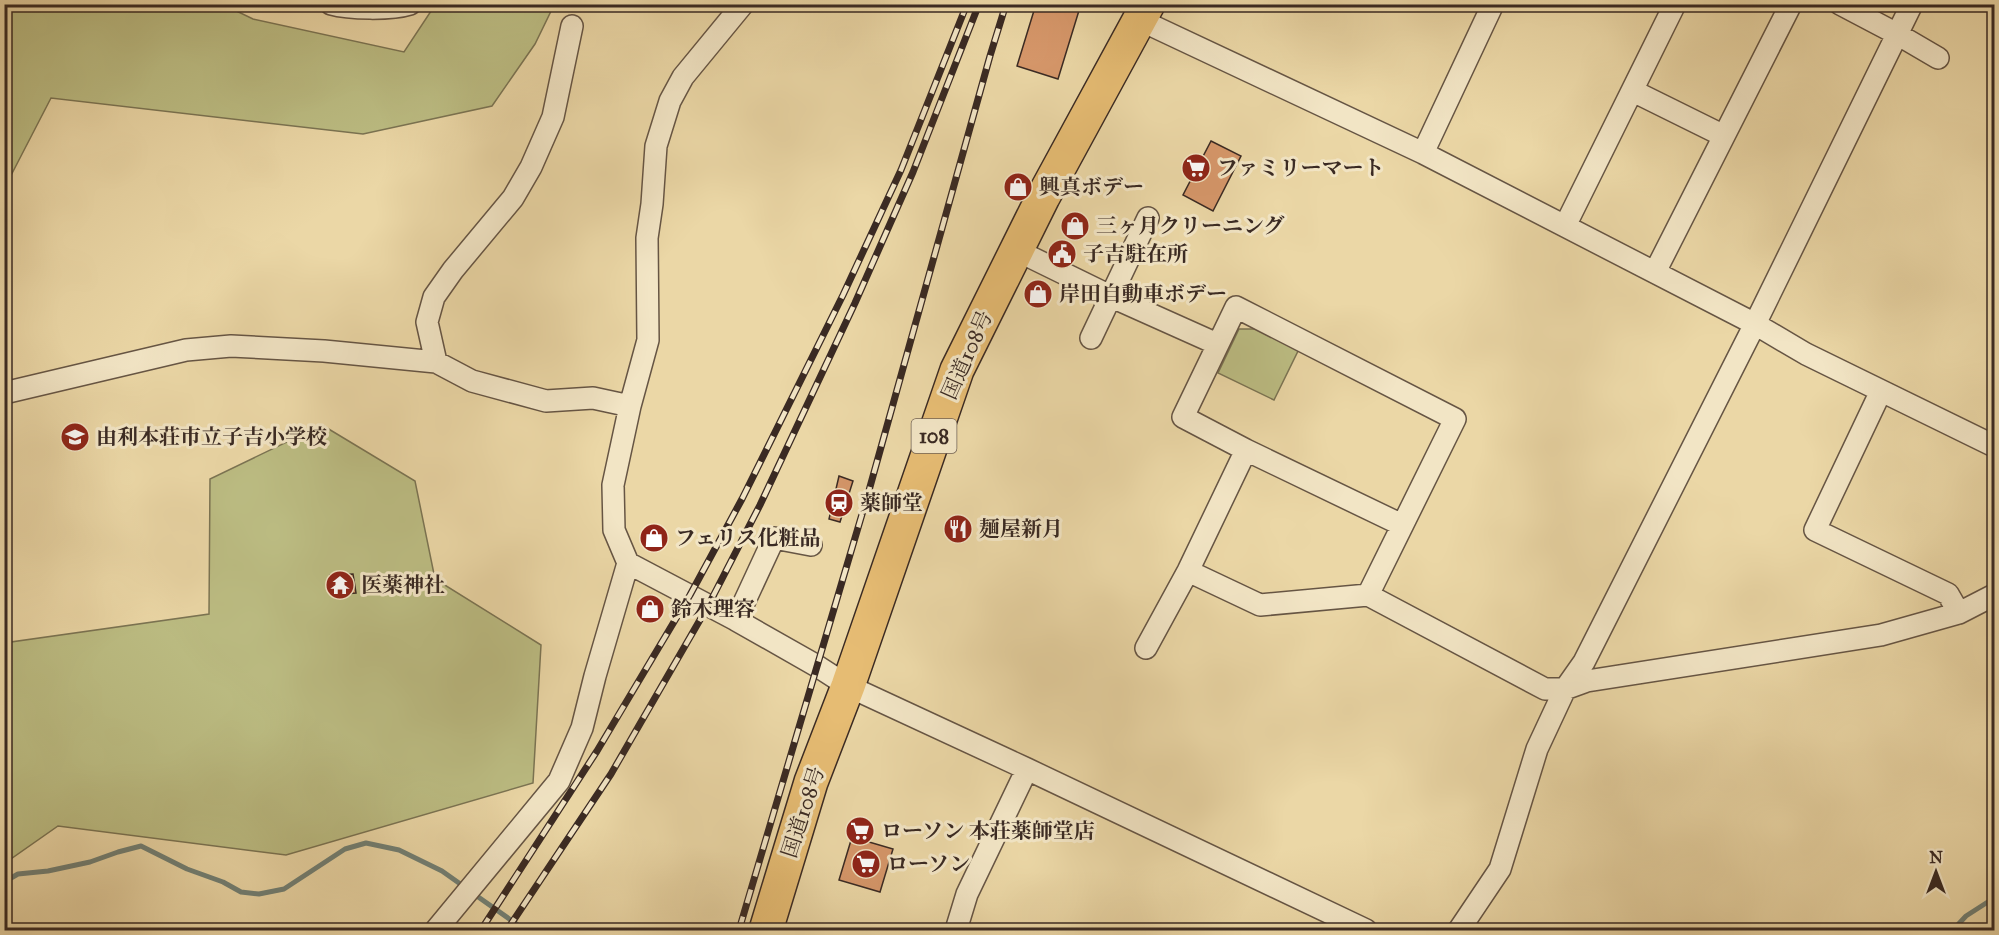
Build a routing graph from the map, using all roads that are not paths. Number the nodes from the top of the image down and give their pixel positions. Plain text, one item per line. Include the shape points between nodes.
1 (331, 4) edge
2 (410, 4) edge
3 (743, 4) edge
4 (1493, 4) edge
5 (1675, 4) edge
6 (1791, 4) edge
7 (1839, 4) edge
8 (1912, 4) edge
9 (1144, 12) edge
10 (572, 26) dead end
11 (1898, 34) junction
12 (1938, 58) dead end
13 (1633, 90) junction
14 (1724, 136) junction
15 (1423, 153) junction
16 (1148, 218) dead end
17 (1566, 226) junction
18 (1016, 250) junction
19 (1655, 272) junction
20 (1112, 297) junction
21 (1755, 324) junction
22 (1091, 338) dead end
23 (1217, 344) junction
24 (436, 362) junction
25 (1881, 391) junction
26 (4, 393) edge
27 (630, 406) junction
28 (1995, 446) edge
29 (1246, 450) junction
30 (1402, 525) junction
31 (811, 545) dead end
32 (628, 563) junction
33 (1188, 571) junction
34 (1995, 594) edge
35 (1368, 595) junction
36 (1959, 614) junction
37 (736, 620) junction
38 (1146, 648) dead end
39 (848, 686) junction
40 (1564, 689) junction
41 (1027, 769) junction
42 (441, 925) edge
43 (766, 930) edge
44 (956, 930) edge
45 (1366, 930) edge
46 (1459, 930) edge

1 - 2 street
3 - 27 street via 683,77 670,101 656,146 647,238 648,340
4 - 15 street
5 - 13 street
6 - 14 street
7 - 11 street
8 - 11 street
9 - 15 street
9 - 18 highway, 国道108号 / 108
10 - 24 street via 553,117 531,167 513,198 434,297 427,322
11 - 12 street
11 - 21 street
13 - 14 street
13 - 17 street
14 - 19 street
15 - 17 street
16 - 20 street
17 - 19 street
18 - 20 street
18 - 39 highway, 国道108号 / 108 via 957,370
19 - 21 street
20 - 22 street
20 - 23 street
21 - 25 street
21 - 40 street via 1584,662
23 - 29 street via 1183,417
23 - 30 street via 1236,307 1455,419
24 - 26 street via 231,346 186,350
24 - 27 street via 472,381 546,401 593,398
25 - 28 street
25 - 36 street via 1815,530 1948,594
27 - 32 street via 613,485 614,530
29 - 30 street
29 - 33 street
30 - 35 street
31 - 37 street via 774,538
32 - 37 street
32 - 42 street via 582,728 559,781
33 - 35 street via 1260,605
33 - 38 street
34 - 36 street
35 - 40 street via 1545,689
36 - 40 street via 1881,635 1587,681
37 - 39 street
39 - 41 street
39 - 43 highway, 国道108号 / 108 via 811,782
40 - 46 street via 1537,749 1500,869
41 - 44 street via 967,894
41 - 45 street

